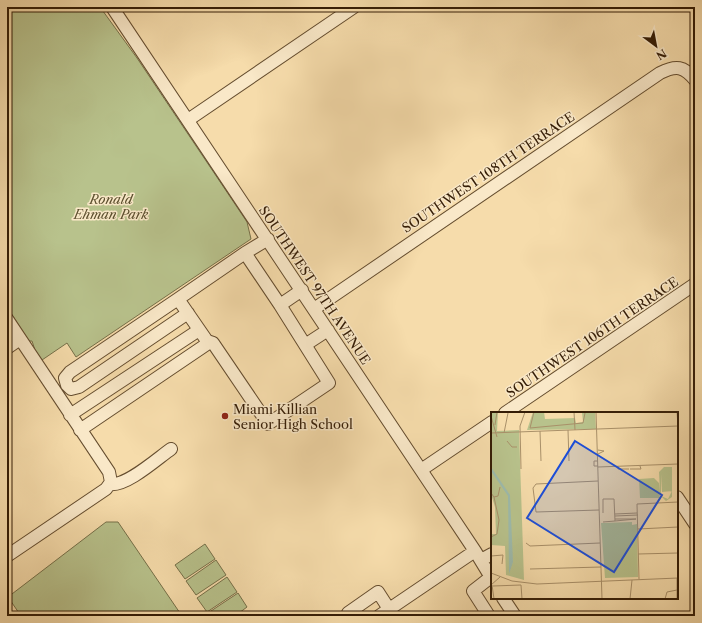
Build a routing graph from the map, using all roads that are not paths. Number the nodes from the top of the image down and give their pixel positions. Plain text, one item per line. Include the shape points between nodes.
1 (112, 7) edge
2 (354, 7) edge
3 (695, 80) edge
4 (188, 120) junction
5 (268, 239) junction
6 (245, 253) junction
7 (695, 284) edge
8 (302, 290) junction
9 (178, 299) junction
10 (280, 305) junction
11 (314, 308) junction
12 (188, 313) junction
13 (7, 319) edge
14 (199, 330) junction
15 (328, 330) junction
16 (20, 339) junction
17 (210, 342) junction
18 (305, 345) junction
19 (7, 348) edge
20 (507, 412) edge
21 (70, 415) junction
22 (491, 423) edge
23 (80, 430) junction
24 (172, 449) dead end
25 (421, 470) junction
26 (111, 482) junction
27 (678, 498) edge
28 (695, 524) edge
29 (491, 554) edge
30 (478, 555) junction
31 (7, 556) edge
32 (491, 578) edge
33 (504, 599) edge
34 (389, 609) junction
35 (347, 615) edge
36 (379, 616) edge
37 (489, 616) edge
38 (515, 616) edge

1 - 4 street, SOUTHWEST 97TH AVENUE
2 - 4 street
3 - 11 street, SOUTHWEST 108TH TERRACE via 682,69 671,68 660,73
4 - 5 street, SOUTHWEST 97TH AVENUE
5 - 6 street
5 - 8 street, SOUTHWEST 97TH AVENUE
6 - 9 street
6 - 10 street
7 - 20 street, SOUTHWEST 106TH TERRACE
8 - 10 street
8 - 11 street, SOUTHWEST 97TH AVENUE
9 - 12 street
9 - 12 street via 70,372 65,378 67,385 71,389 79,387
10 - 18 street
11 - 15 street, SOUTHWEST 97TH AVENUE
12 - 14 street
13 - 16 street
14 - 17 street
14 - 21 street
15 - 18 street
15 - 25 street, SOUTHWEST 97TH AVENUE
16 - 19 street
16 - 21 street
17 - 18 street via 268,424 329,382
17 - 23 street
21 - 23 street
22 - 25 street
23 - 26 street via 109,472
24 - 26 street via 128,479 113,485
25 - 30 street, SOUTHWEST 97TH AVENUE
26 - 31 street via 106,489
27 - 28 street
29 - 30 street
30 - 32 street, SOUTHWEST 97TH AVENUE
30 - 34 street
32 - 37 street via 473,591
33 - 38 street
34 - 35 street via 378,592
34 - 36 street

